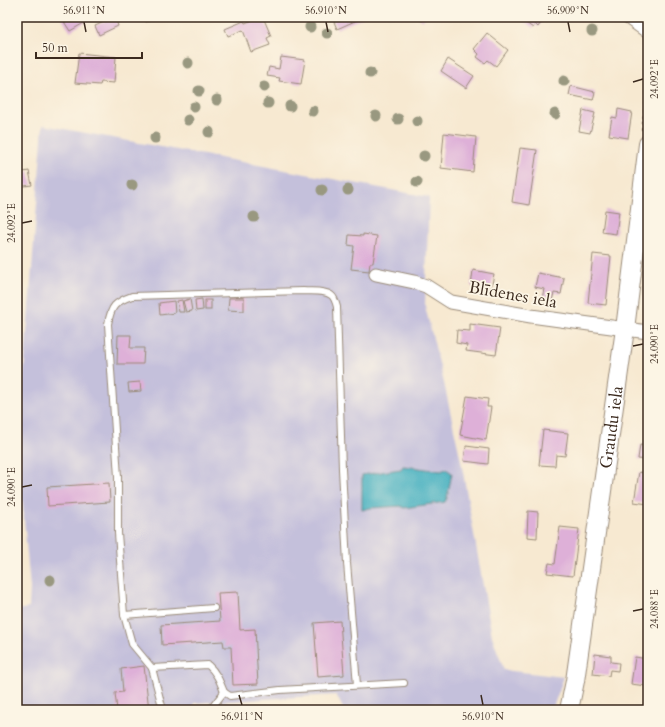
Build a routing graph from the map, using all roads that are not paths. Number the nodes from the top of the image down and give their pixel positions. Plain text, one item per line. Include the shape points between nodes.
1 (627, 17) edge
2 (648, 32) edge
3 (648, 144) edge
4 (376, 274) dead end
5 (625, 329) junction
6 (648, 332) edge
7 (214, 608) dead end
8 (124, 614) junction
9 (152, 668) junction
10 (404, 683) dead end
11 (358, 685) junction
12 (224, 692) junction
13 (163, 710) edge
14 (210, 710) edge
15 (569, 710) edge

1 - 2 street
3 - 5 main road, Graudu iela
4 - 5 street, Blīdenes iela via 426,286 451,302
5 - 6 street, Blīdenes iela
5 - 15 main road, Graudu iela via 576,681
7 - 8 lane
8 - 9 lane via 132,644
8 - 11 lane via 108,324 110,312 121,300 132,296 303,291 331,294 337,307 344,492
9 - 12 lane via 208,665 218,676
9 - 13 lane
10 - 11 lane
11 - 12 lane via 230,696
12 - 14 lane

